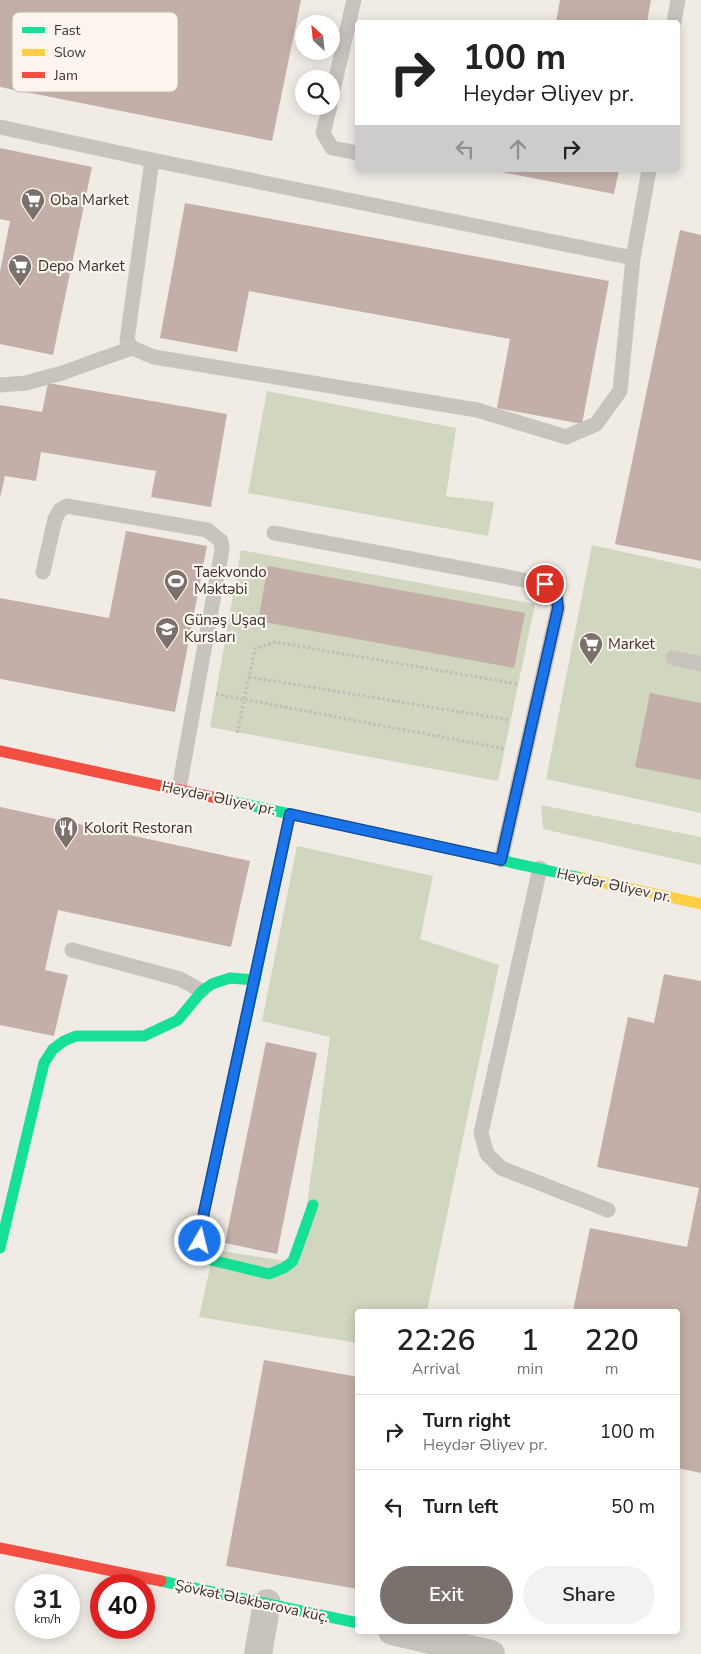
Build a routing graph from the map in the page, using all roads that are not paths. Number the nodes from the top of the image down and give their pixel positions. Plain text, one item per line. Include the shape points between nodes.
1 (354, 0) edge
2 (678, 0) edge
3 (674, 20) edge
4 (338, 70) edge
5 (328, 115) edge
6 (0, 127) edge
7 (355, 152) edge
8 (152, 160) junction
9 (649, 172) edge
10 (633, 258) junction
11 (132, 348) junction
12 (0, 385) edge
13 (274, 533) dead end
14 (44, 572) dead end
15 (673, 658) dead end
16 (701, 664) edge
17 (0, 750) edge
18 (179, 789) junction
19 (290, 814) junction
20 (501, 860) junction
21 (540, 868) junction
22 (701, 904) edge
23 (72, 950) dead end
24 (255, 980) junction
25 (202, 991) junction
26 (313, 1205) dead end
27 (608, 1210) dead end
28 (0, 1248) edge
29 (0, 1548) edge
30 (267, 1603) junction
31 (355, 1623) edge
32 (405, 1634) edge
33 (258, 1654) edge
34 (491, 1654) edge

1 - 4 lane
2 - 3 lane
5 - 7 lane via 323,133 332,148
6 - 8 lane
8 - 10 lane
8 - 11 lane via 127,340
9 - 10 lane
10 - 11 lane via 620,391 596,424 566,437 477,410 154,357
11 - 12 lane via 62,373 26,383
13 - 20 lane via 545,584 556,592 558,608
14 - 18 lane via 55,519 67,506 206,530 221,541
15 - 16 lane
17 - 18 street, Heydər Əliyev pr.
18 - 19 street, Heydər Əliyev pr.
19 - 20 street, Heydər Əliyev pr.
19 - 24 street
20 - 21 street, Heydər Əliyev pr.
21 - 22 street, Heydər Əliyev pr.
21 - 27 lane via 481,1133 488,1154 501,1168
23 - 25 lane via 180,979
24 - 25 street via 230,978
24 - 26 street via 204,1212 200,1241 207,1260 269,1274 284,1268 293,1261
25 - 28 street via 178,1020 144,1036 76,1036 52,1049 44,1063
29 - 30 street, Şövkət Ələkbərova küç.
30 - 31 street, Şövkət Ələkbərova küç.
30 - 33 street
32 - 34 street

